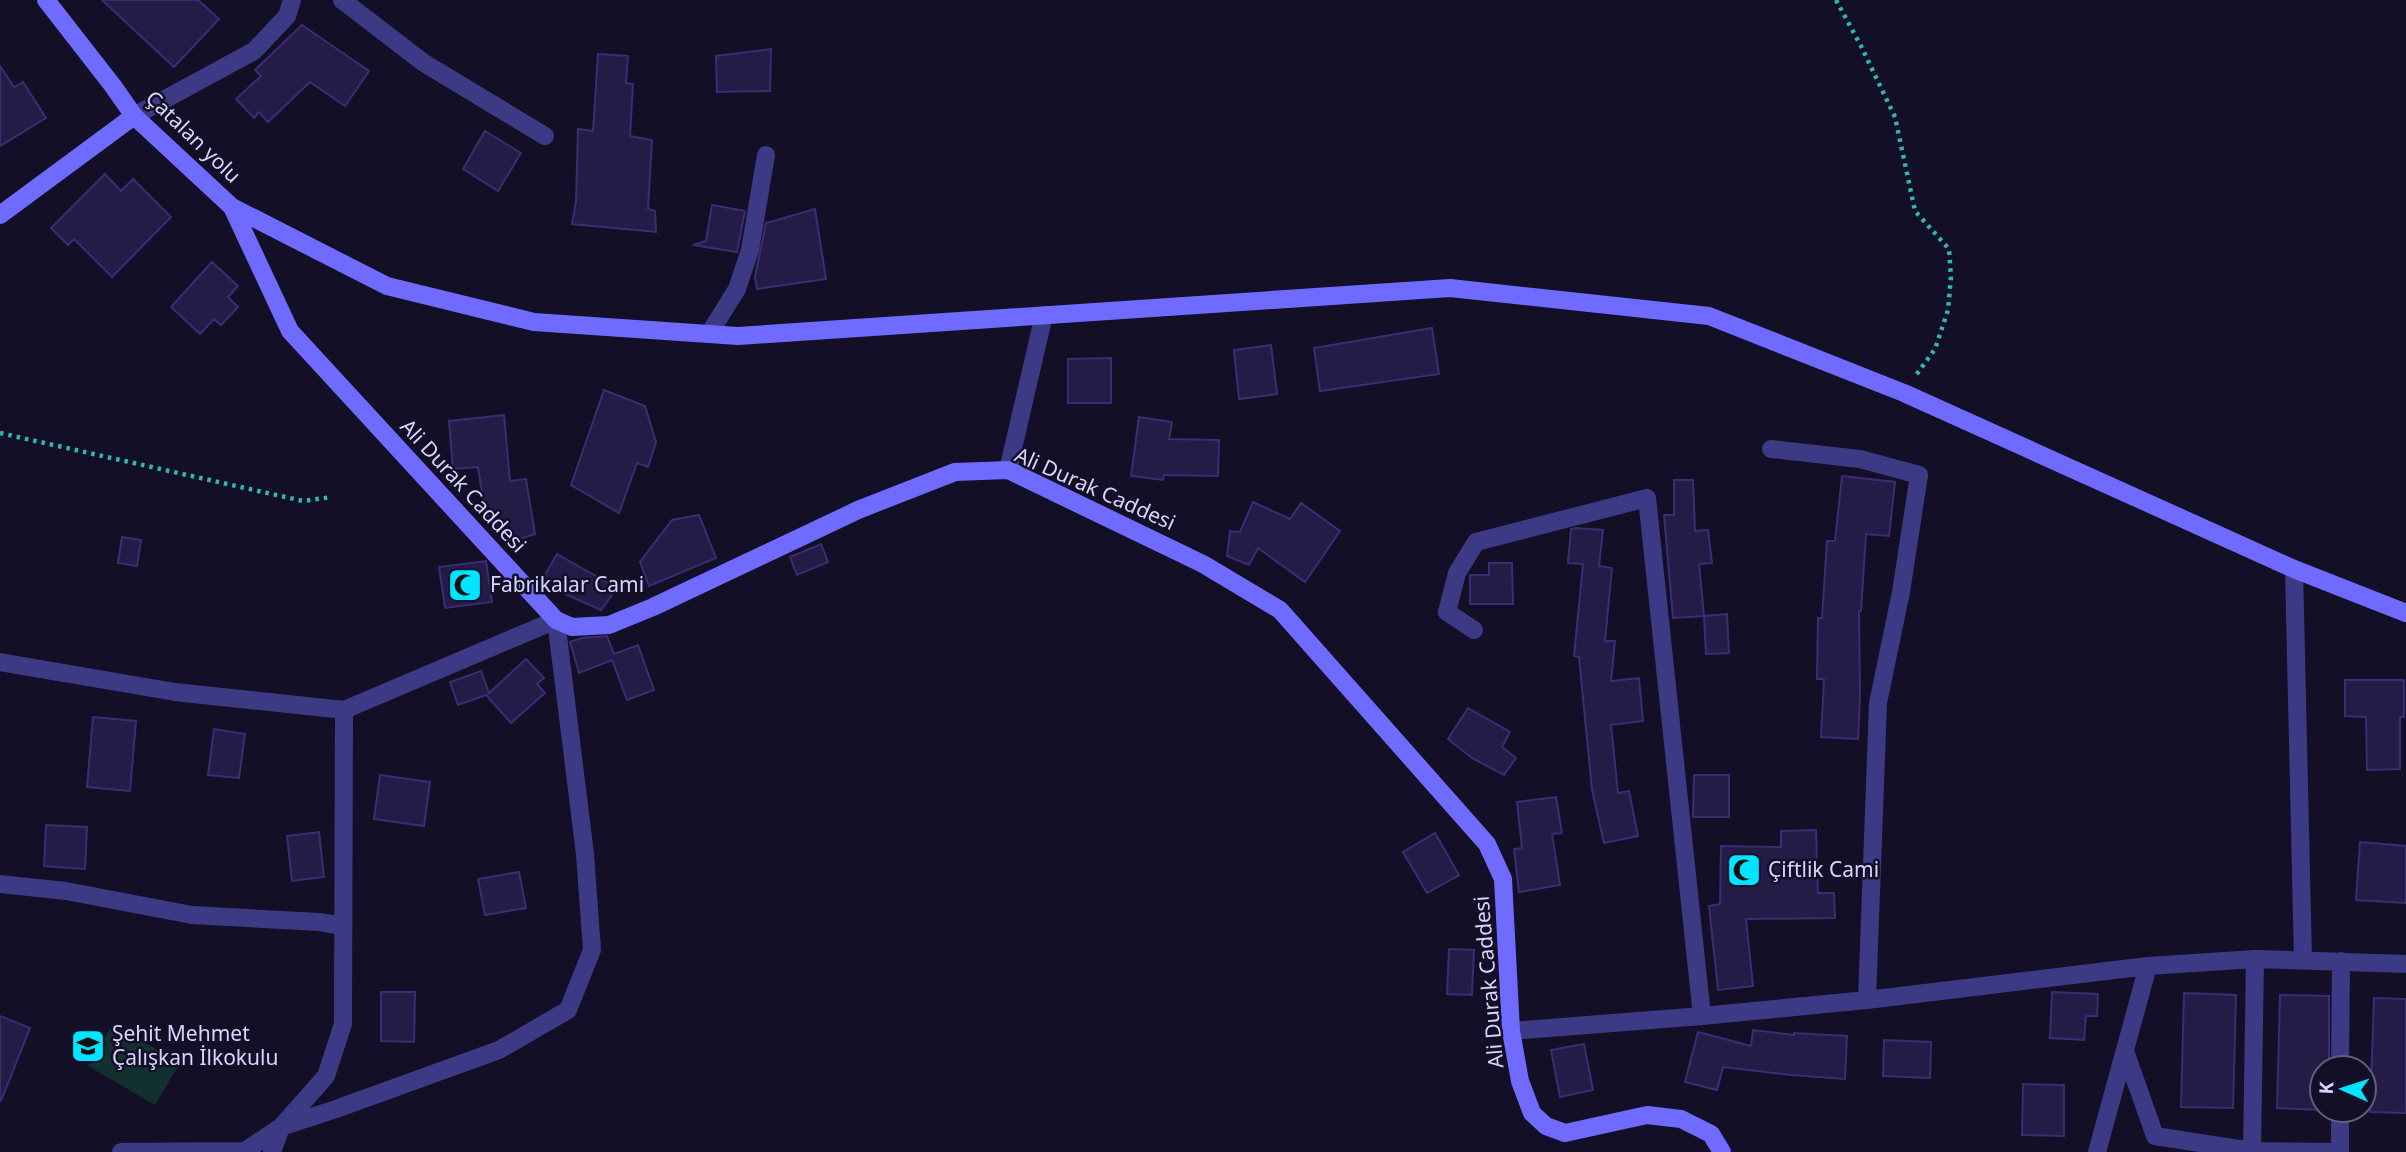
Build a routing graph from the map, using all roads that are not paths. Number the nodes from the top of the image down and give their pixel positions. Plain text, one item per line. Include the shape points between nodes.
1 (46, 0) edge
2 (292, 0) edge
3 (342, 0) edge
4 (134, 116) junction
5 (545, 136) dead end
6 (766, 155) dead end
7 (232, 207) junction
8 (0, 215) edge
9 (1044, 315) junction
10 (709, 334) junction
11 (1771, 449) dead end
12 (1009, 470) junction
13 (2294, 569) junction
14 (2406, 613) edge
15 (556, 620) junction
16 (1474, 629) dead end
17 (0, 662) edge
18 (344, 710) junction
19 (0, 884) edge
20 (343, 926) junction
21 (2255, 959) junction
22 (2303, 961) junction
23 (2342, 961) junction
24 (2406, 964) edge
25 (2148, 966) junction
26 (1867, 1000) junction
27 (1702, 1016) junction
28 (1511, 1031) junction
29 (2125, 1051) junction
30 (2340, 1054) edge
31 (2340, 1124) edge
32 (281, 1127) junction
33 (2252, 1151) edge
34 (121, 1152) edge
35 (272, 1152) edge
36 (1722, 1152) edge
37 (2097, 1152) edge
38 (2340, 1152) edge

1 - 4 street, Çatalan yolu
2 - 4 street via 287,16 254,51
3 - 5 street via 424,62
4 - 7 street, Çatalan yolu
4 - 8 street
6 - 10 street via 750,250 737,289
7 - 10 street via 387,286 534,322
7 - 15 street, Ali Durak Caddesi via 290,331
9 - 10 street via 738,336
9 - 12 street
9 - 13 street via 1450,288 1709,316 1904,393
11 - 26 street via 1860,459 1919,475 1878,703
12 - 15 street, Ali Durak Caddesi via 955,472 858,510 609,625 572,627
12 - 28 street, Ali Durak Caddesi via 1203,564 1280,610 1487,844 1503,879
13 - 14 street
13 - 22 street
15 - 18 street
15 - 32 street via 592,950 568,1010 499,1050
16 - 27 street via 1447,612 1457,573 1476,542 1647,498
17 - 18 street via 175,692
18 - 20 street
19 - 20 street via 66,891 192,915
20 - 32 street via 343,1024 326,1076
21 - 22 street
21 - 25 street
21 - 33 street
22 - 23 street
23 - 24 street
23 - 30 street
25 - 26 street
25 - 29 street
26 - 27 street
27 - 28 street
28 - 36 street, Ali Durak Caddesi via 1520,1081 1532,1113 1546,1126 1565,1133 1647,1115 1681,1119 1711,1134
29 - 33 street via 2155,1136
29 - 37 street
31 - 38 street
32 - 34 street via 245,1151
32 - 35 street
33 - 38 street

